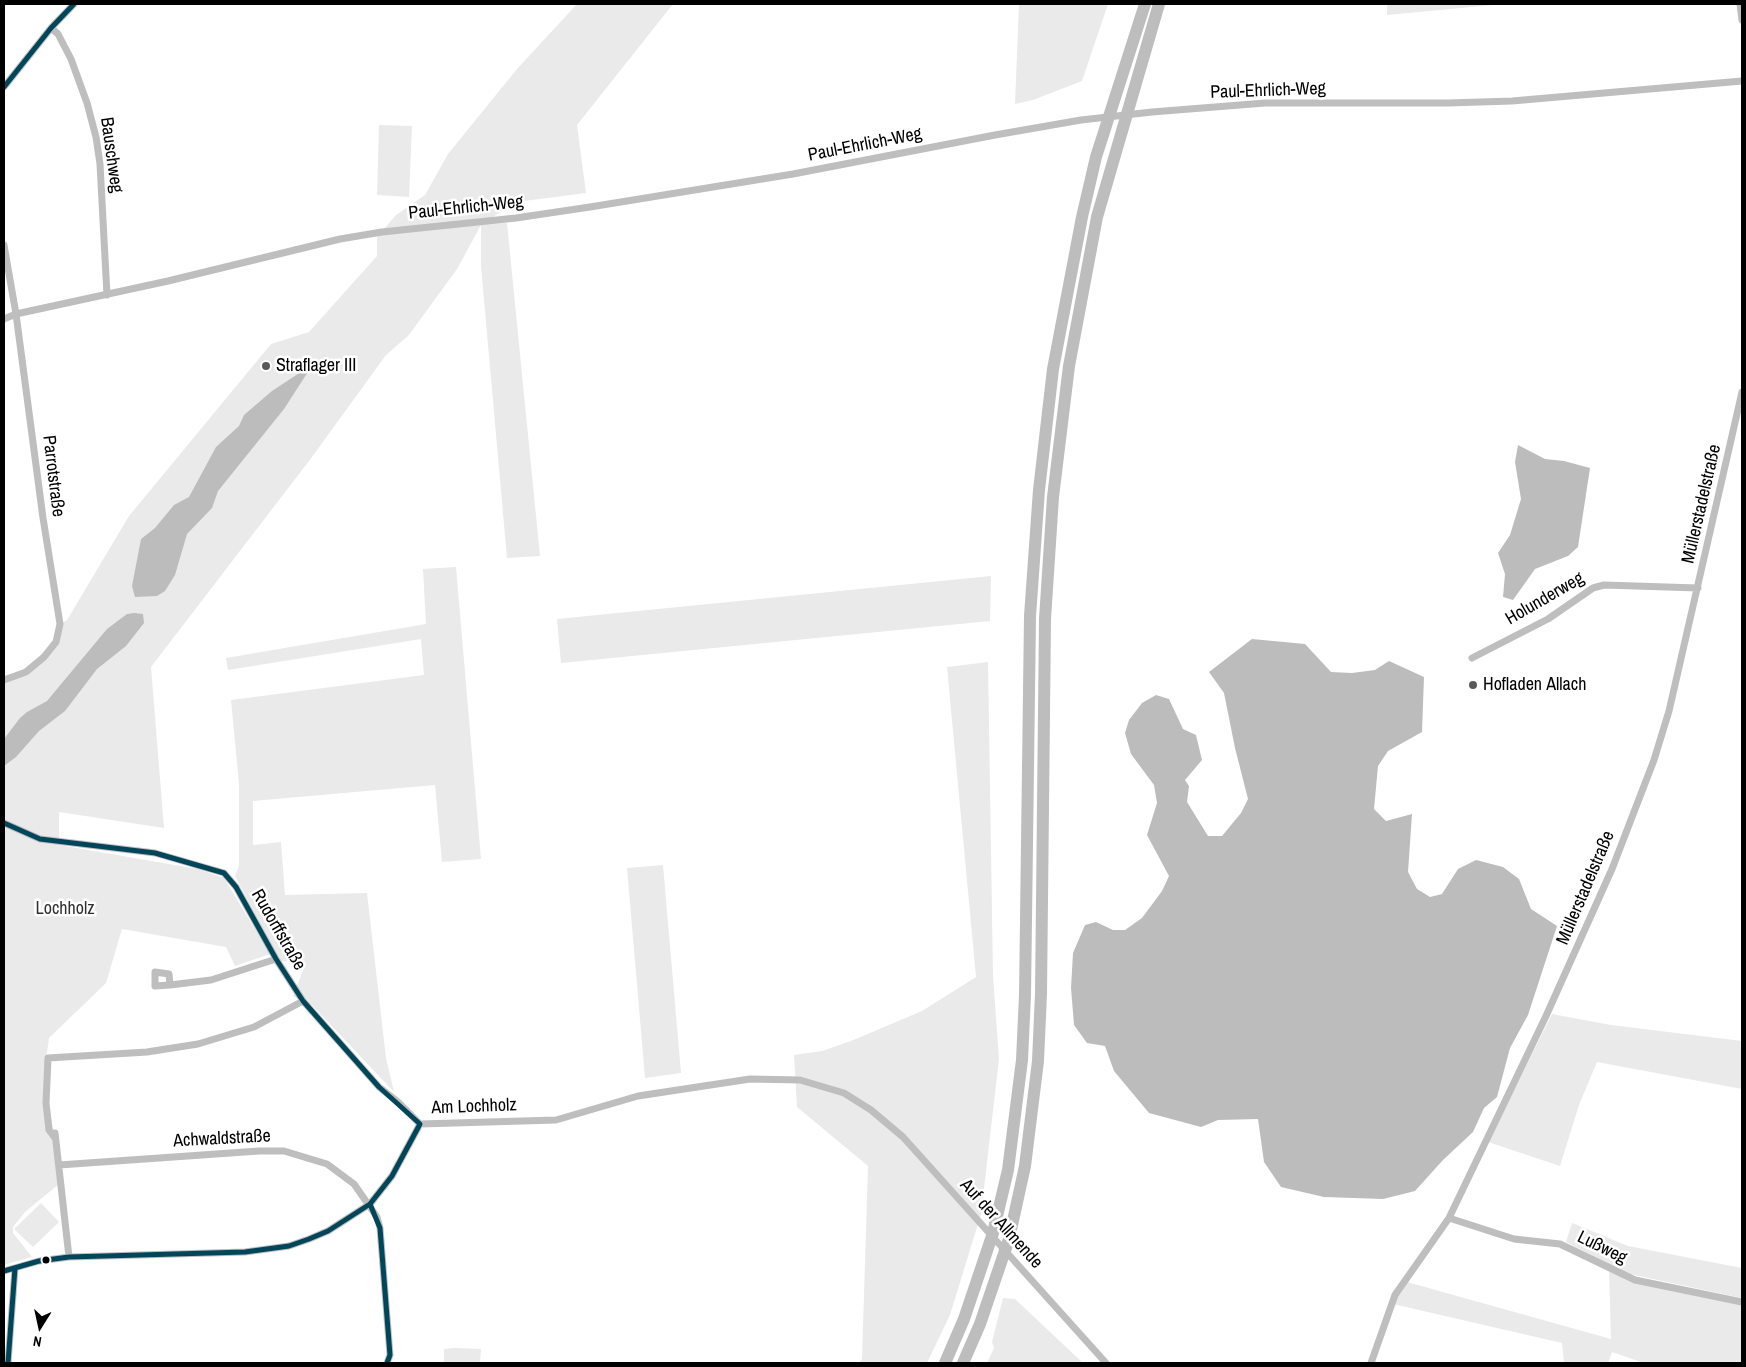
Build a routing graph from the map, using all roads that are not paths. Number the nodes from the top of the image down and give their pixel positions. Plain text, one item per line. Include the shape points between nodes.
1 (74, 4) edge
2 (1145, 4) edge
3 (1159, 4) edge
4 (1740, 4) edge
5 (1742, 20) edge
6 (51, 28) junction
7 (1742, 81) edge
8 (4, 87) edge
9 (4, 245) edge
10 (107, 295) junction
11 (16, 314) junction
12 (4, 319) edge
13 (1742, 392) edge
14 (1698, 588) junction
15 (1472, 658) dead end
16 (4, 680) edge
17 (4, 823) edge
18 (276, 959) junction
19 (170, 985) dead end
20 (303, 1001) junction
21 (870, 1110) joint
22 (420, 1124) junction
23 (59, 1165) junction
24 (370, 1204) junction
25 (1449, 1218) junction
26 (69, 1257) junction
27 (15, 1268) junction
28 (4, 1271) edge
29 (1742, 1302) edge
30 (8, 1363) edge
31 (387, 1363) edge
32 (944, 1363) edge
33 (963, 1363) edge
34 (1106, 1363) edge
35 (1371, 1363) edge

1 - 6 street
2 - 32 highway via 1096,156 1054,369 1038,490 1030,616 1022,1060 1008,1170 993,1233 964,1318
3 - 33 highway via 1096,217 1068,366 1053,497 1045,619 1038,1060 1025,1166 1009,1238
4 - 5 street
6 - 8 street
6 - 10 street, Bauschweg via 58,34 71,59 96,137
7 - 10 street, Paul-Ehrlich-Weg via 1512,101 1265,103 1080,120 599,206 340,239
9 - 11 street, Parrotstraße
10 - 11 street, Paul-Ehrlich-Weg
11 - 12 street, Paul-Ehrlich-Weg
11 - 16 street, Parrotstraße via 60,624 56,642 44,657 32,668
13 - 14 street, Müllerstadelstraße
14 - 15 street, Holunderweg via 1604,585 1593,588 1548,619
14 - 25 street, Müllerstadelstraße via 1669,711 1612,870
17 - 18 street, Rudorffstraße via 40,839 155,853 224,873 236,887
18 - 19 street via 211,980
18 - 20 street, Rudorffstraße
20 - 22 street, Rudorffstraße via 379,1088
20 - 23 street via 254,1027 198,1044 147,1052 48,1058 46,1103 49,1130 55,1138
21 - 22 street, Am Lochholz via 844,1093 800,1080 750,1079 638,1096 556,1120
21 - 34 street, Auf der Allmende via 903,1137
22 - 24 street, Am Lochholz via 392,1176
23 - 24 street, Achwaldstraße via 284,1151 327,1164 354,1184
23 - 26 street
24 - 26 street, Am Lochholz via 328,1231 270,1250
24 - 31 street, Achwaldstraße via 380,1228 390,1355
25 - 29 street, Lußweg via 1514,1238 1560,1244 1635,1280
25 - 35 street, Müllerstadelstraße via 1395,1295
26 - 27 street, Am Lochholz
27 - 28 street, Am Lochholz
27 - 30 street

